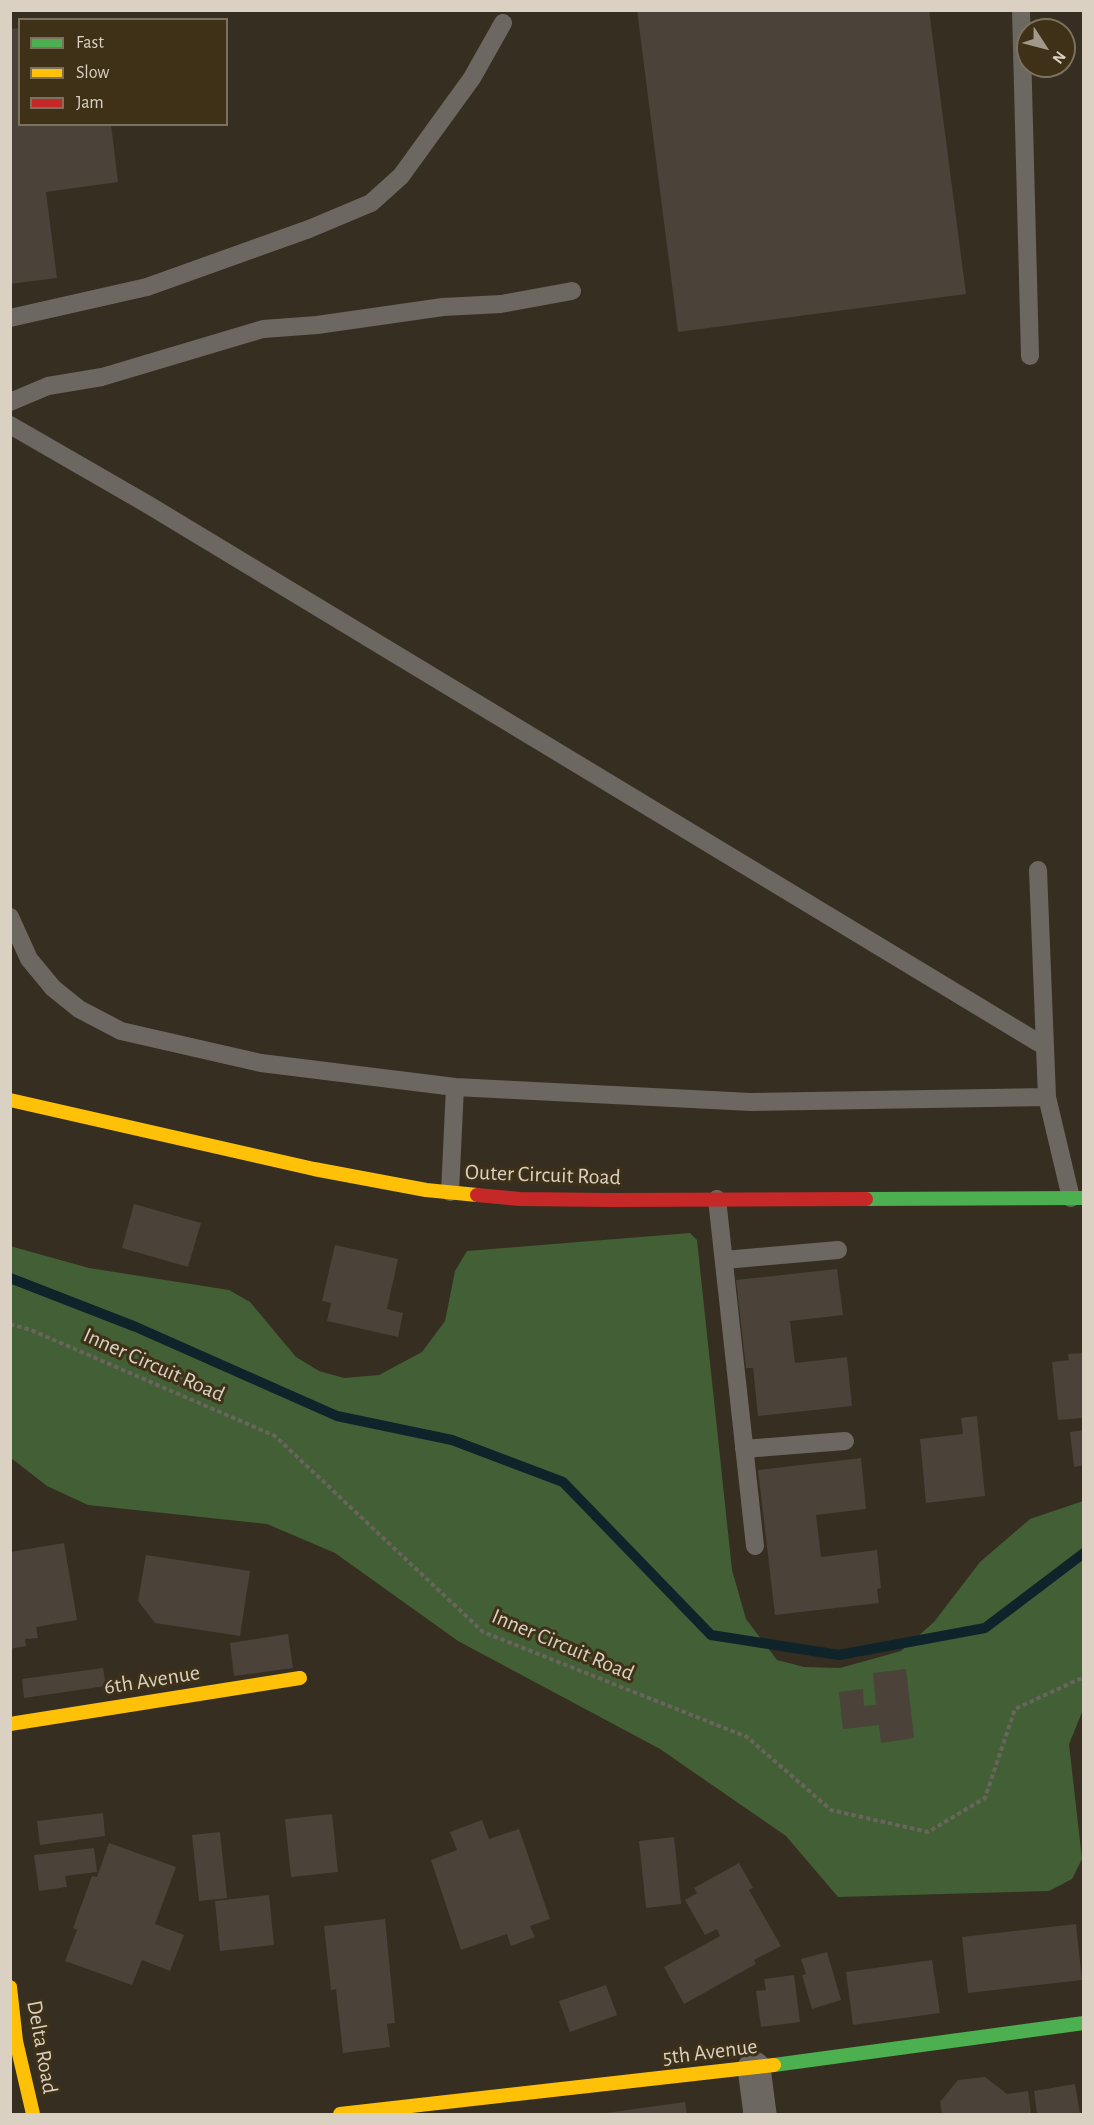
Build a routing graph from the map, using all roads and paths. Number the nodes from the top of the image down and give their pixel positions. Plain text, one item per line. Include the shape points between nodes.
1 (1021, 10) edge
2 (503, 23) dead end
3 (572, 291) dead end
4 (10, 318) edge
5 (1030, 356) dead end
6 (10, 402) edge
7 (10, 425) edge
8 (1038, 870) dead end
9 (10, 917) edge
10 (1044, 1046) junction
11 (455, 1087) junction
12 (1047, 1097) junction
13 (10, 1100) edge
14 (450, 1192) junction
15 (1077, 1198) edge
16 (717, 1199) junction
17 (838, 1250) dead end
18 (724, 1260) junction
19 (10, 1324) edge
20 (845, 1442) dead end
21 (744, 1449) junction
22 (755, 1546) dead end
23 (1083, 1677) edge
24 (300, 1678) dead end
25 (10, 1724) edge
26 (10, 1987) edge
27 (1083, 2023) edge
28 (13, 2038) edge
29 (754, 2068) junction
30 (33, 2115) edge
31 (340, 2115) edge
32 (760, 2115) edge

1 - 5 lane
2 - 4 lane via 472,78 401,176 371,203 147,287
3 - 6 lane via 501,304 443,307 263,329 102,377 48,386
7 - 10 lane
8 - 10 lane
9 - 11 lane via 29,958 53,988 79,1009 121,1030 261,1064
10 - 12 lane
11 - 12 lane via 751,1102
11 - 14 lane
12 - 15 lane
13 - 14 street, Outer Circuit Road via 314,1169
14 - 16 street, Outer Circuit Road via 520,1198
15 - 16 street, Outer Circuit Road
16 - 18 lane
17 - 18 lane
18 - 21 lane
19 - 23 path, Inner Circuit Road via 275,1436 483,1632 747,1737 831,1810 928,1832 985,1798 1015,1709
20 - 21 lane
21 - 22 lane
24 - 25 street, 6th Avenue
26 - 28 street, Delta Road
27 - 29 street, 5th Avenue
28 - 30 street, Delta Road
29 - 31 street, 5th Avenue
29 - 32 street

